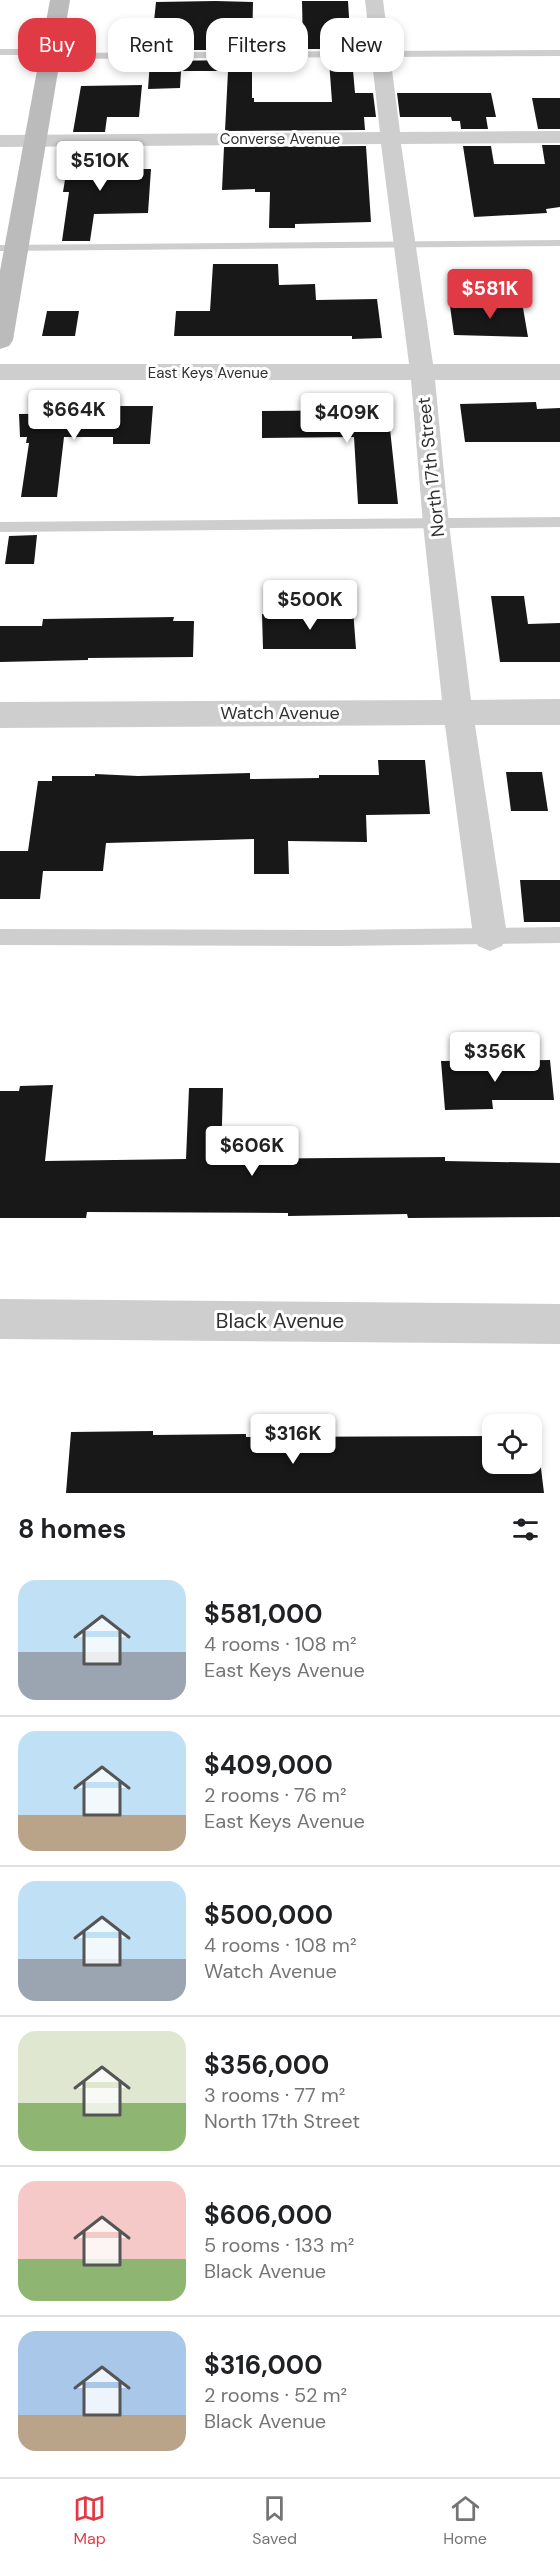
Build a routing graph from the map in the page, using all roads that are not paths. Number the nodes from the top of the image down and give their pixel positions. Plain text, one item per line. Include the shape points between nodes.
1 (60, 0) edge
2 (374, 0) edge
3 (57, 18) edge
4 (376, 18) edge
5 (0, 52) edge
6 (18, 53) edge
7 (560, 53) edge
8 (96, 54) edge
9 (320, 54) edge
10 (404, 54) edge
11 (48, 72) edge
12 (383, 72) edge
13 (560, 137) edge
14 (391, 138) junction
15 (36, 140) junction
16 (0, 141) edge
17 (560, 243) edge
18 (405, 244) junction
19 (8, 248) edge
20 (0, 340) edge
21 (0, 372) edge
22 (560, 372) edge
23 (421, 373) junction
24 (560, 522) edge
25 (436, 524) junction
26 (0, 527) edge
27 (458, 712) junction
28 (560, 712) edge
29 (0, 715) edge
30 (490, 934) junction
31 (560, 934) edge
32 (0, 937) edge
33 (0, 1319) edge
34 (560, 1324) edge

1 - 3 street
2 - 4 street, North 17th Street
5 - 6 lane
7 - 10 lane
8 - 9 lane
11 - 15 street
12 - 14 street, North 17th Street
13 - 14 street, Converse Avenue
14 - 15 street, Converse Avenue
14 - 18 street, North 17th Street
15 - 16 street, Converse Avenue
15 - 19 street
17 - 18 lane
18 - 19 lane
18 - 23 street, North 17th Street
19 - 20 street
21 - 23 street, East Keys Avenue
22 - 23 street, East Keys Avenue
23 - 25 street, North 17th Street
24 - 25 lane
25 - 26 lane
25 - 27 street, North 17th Street
27 - 28 street, Watch Avenue
27 - 29 street, Watch Avenue
27 - 30 street, North 17th Street
30 - 31 lane
30 - 32 lane via 336,938
33 - 34 street, Black Avenue

